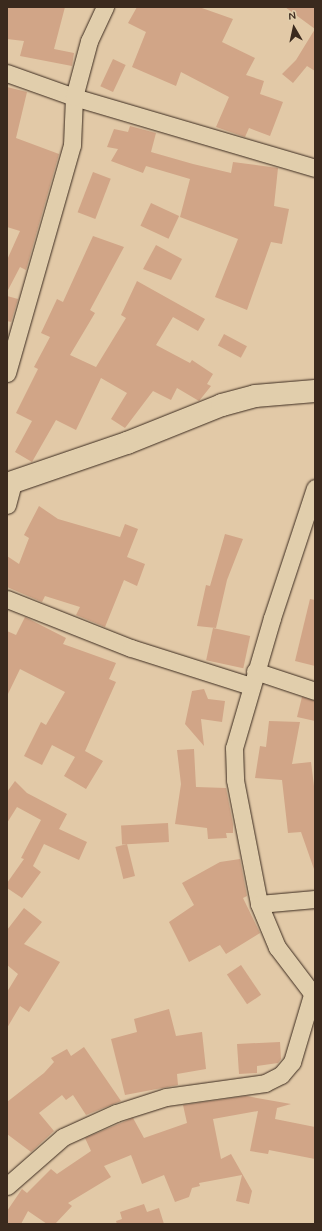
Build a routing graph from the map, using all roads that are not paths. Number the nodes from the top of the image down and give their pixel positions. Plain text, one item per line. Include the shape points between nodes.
1 (105, 7) edge
2 (7, 73) edge
3 (74, 97) junction
4 (315, 168) edge
5 (7, 373) edge
6 (315, 391) edge
7 (10, 483) edge
8 (315, 488) edge
9 (7, 505) edge
10 (7, 600) edge
11 (253, 678) junction
12 (315, 691) edge
13 (315, 899) edge
14 (259, 904) junction
15 (314, 996) edge
16 (7, 1186) edge

1 - 3 street via 88,41
2 - 3 street
3 - 4 street
3 - 5 street via 72,145
6 - 7 street via 255,396 222,405
7 - 9 street
8 - 11 street
10 - 11 street via 131,648
11 - 12 street
11 - 14 street via 234,748 235,780
13 - 14 street
14 - 15 street via 277,947
15 - 16 street via 292,1062 281,1075 265,1083 166,1097 116,1112 63,1137

